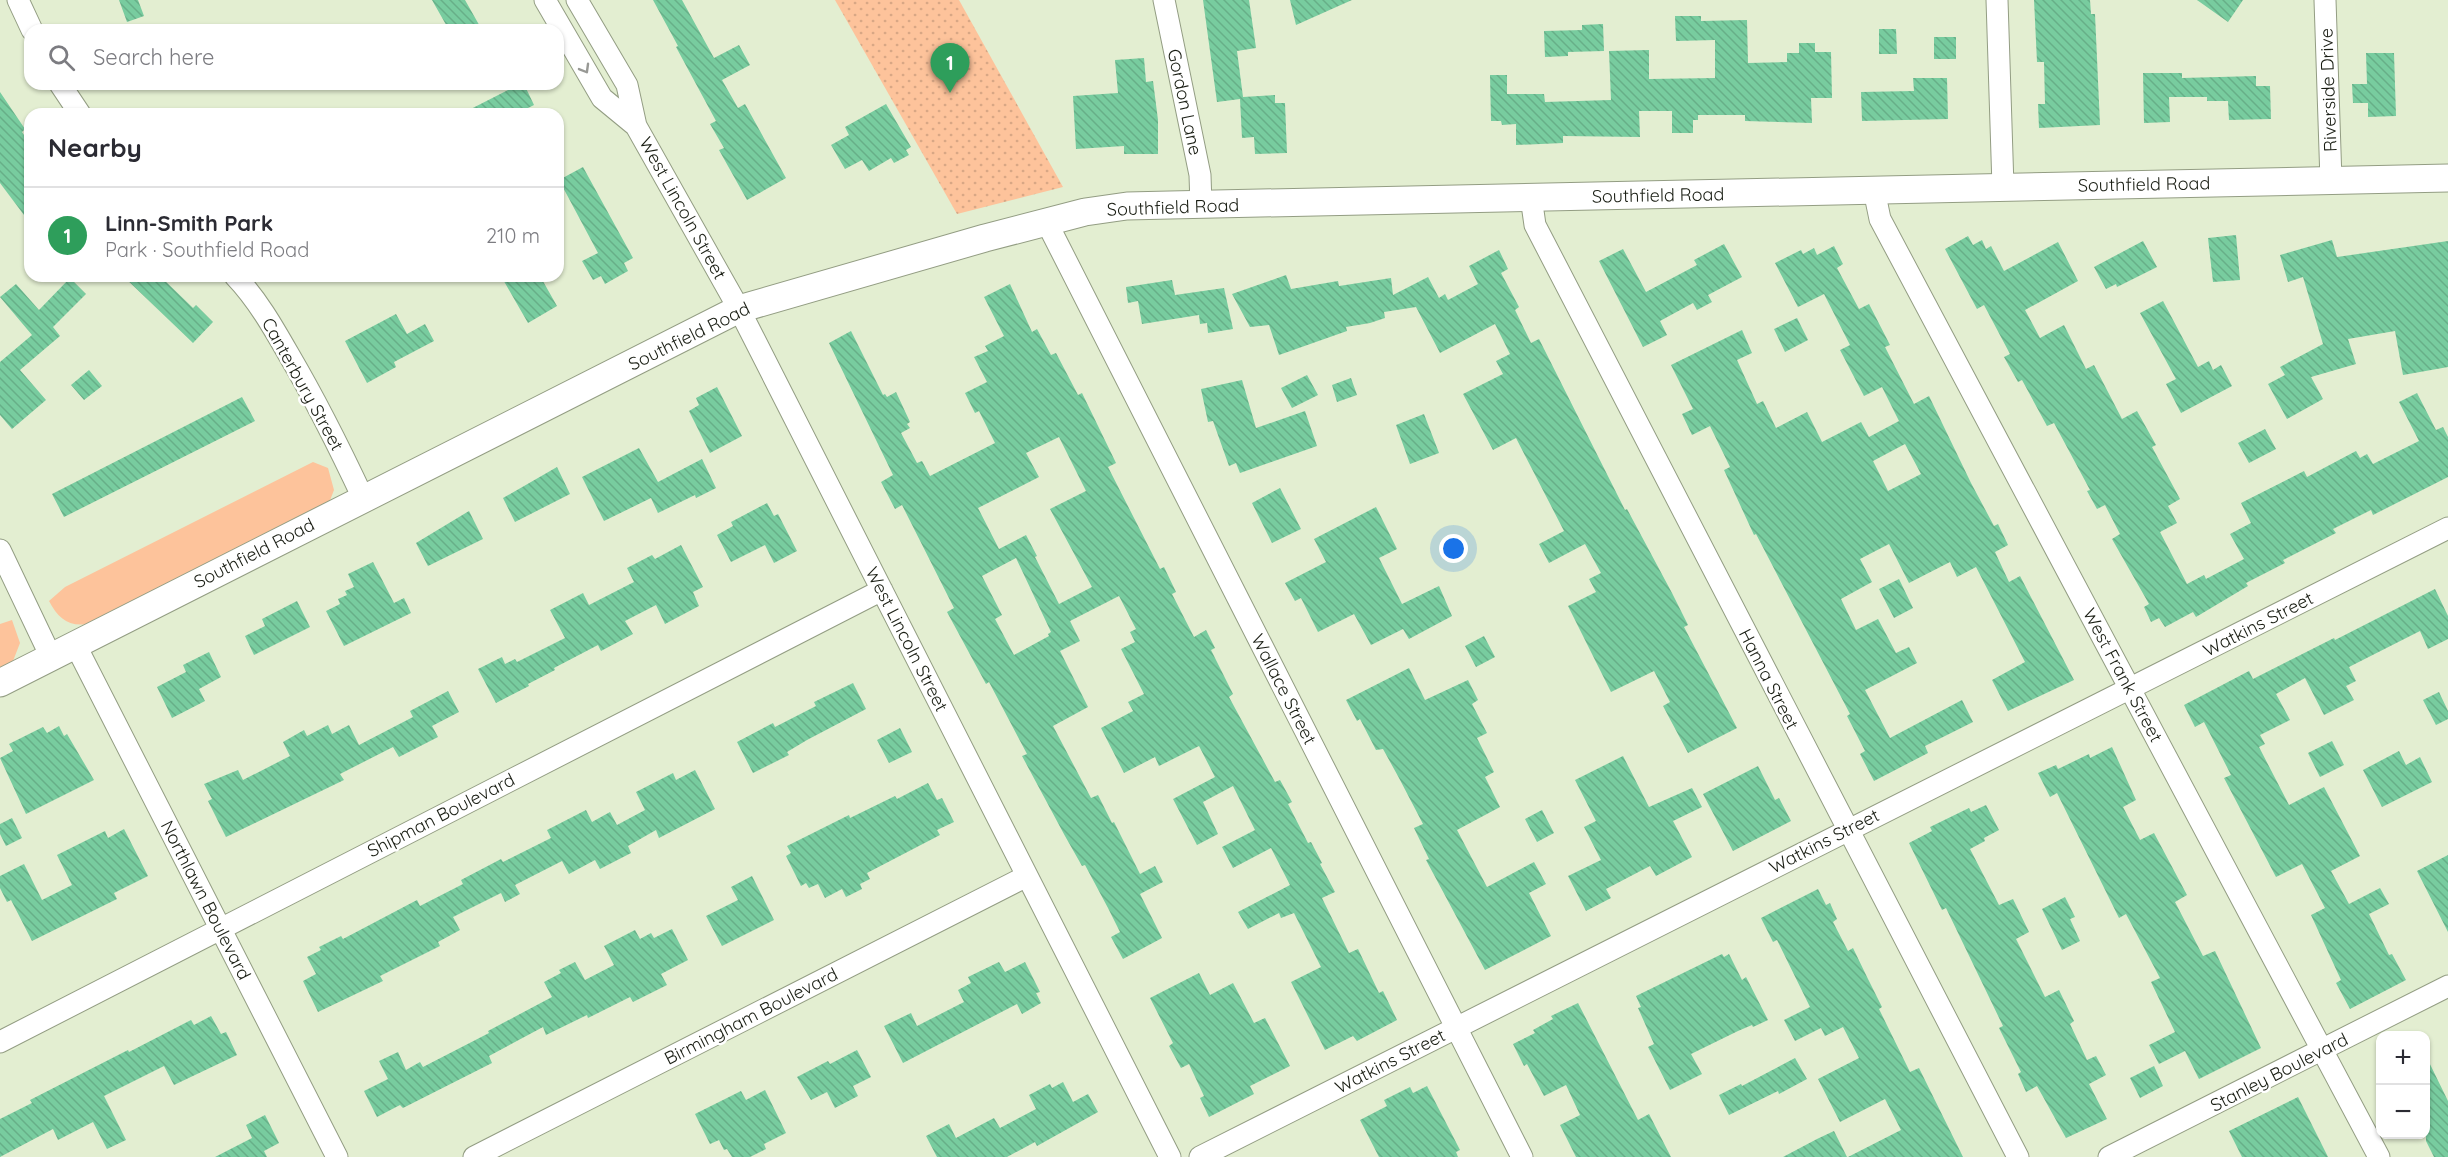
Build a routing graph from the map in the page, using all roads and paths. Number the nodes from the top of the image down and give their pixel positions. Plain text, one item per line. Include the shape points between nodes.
1 (18, 0) edge
2 (571, 0) edge
3 (577, 0) edge
4 (1164, 0) edge
5 (1997, 0) edge
6 (2325, 0) edge
7 (548, 5) edge
8 (29, 24) edge
9 (559, 24) edge
10 (564, 33) edge
11 (64, 90) edge
12 (76, 108) edge
13 (636, 126) junction
14 (2448, 178) edge
15 (2331, 181) junction
16 (2002, 187) junction
17 (1874, 190) junction
18 (1531, 197) junction
19 (1201, 205) junction
20 (1046, 221) junction
21 (240, 282) edge
22 (739, 309) junction
23 (363, 498) junction
24 (2448, 528) edge
25 (0, 550) edge
26 (882, 590) junction
27 (75, 644) junction
28 (51, 657) junction
29 (0, 683) edge
30 (2130, 689) junction
31 (1847, 830) junction
32 (1028, 876) junction
33 (220, 928) junction
34 (2448, 986) edge
35 (1457, 1027) junction
36 (0, 1042) edge
37 (2324, 1050) junction
38 (337, 1157) edge
39 (474, 1157) edge
40 (1170, 1157) edge
41 (1200, 1157) edge
42 (1522, 1157) edge
43 (2018, 1157) edge
44 (2109, 1157) edge
45 (2379, 1157) edge

1 - 8 street
2 - 7 street, West Lincoln Street
3 - 13 street, West Lincoln Street via 627,85
4 - 19 street, Gordon Lane via 1200,175
5 - 16 street
6 - 15 street, Riverside Drive
7 -> 9 street, West Lincoln Street
10 -> 13 street, West Lincoln Street via 602,98
11 - 12 street
13 - 22 street, West Lincoln Street
14 - 15 main road, Southfield Road
15 - 16 main road, Southfield Road
16 - 17 main road, Southfield Road
17 - 18 main road, Southfield Road
17 - 30 street, West Frank Street via 1880,219
18 - 19 main road, Southfield Road
18 - 31 street, Hanna Street via 1535,225
19 - 20 main road, Southfield Road via 1127,206
20 - 22 main road, Southfield Road
20 - 35 street, Wallace Street
21 - 23 street, Canterbury Street via 257,303 312,394
22 - 23 main road, Southfield Road
22 - 26 street, West Lincoln Street
23 - 27 main road, Southfield Road
24 - 30 street, Watkins Street
25 - 28 street
26 - 32 street, West Lincoln Street
26 - 33 street, Shipman Boulevard
27 - 28 main road, Southfield Road
27 - 33 street, Northlawn Boulevard
28 - 29 main road, Southfield Road
30 - 31 street, Watkins Street
30 - 37 street, West Frank Street
31 - 35 street, Watkins Street
31 - 43 street, Hanna Street
32 - 39 street, Birmingham Boulevard
32 - 40 street, West Lincoln Street
33 - 36 street, Shipman Boulevard
33 - 38 street, Northlawn Boulevard
34 - 37 street, Stanley Boulevard
35 - 41 street, Watkins Street
35 - 42 street, Wallace Street
37 - 44 street, Stanley Boulevard
37 - 45 street, West Frank Street

